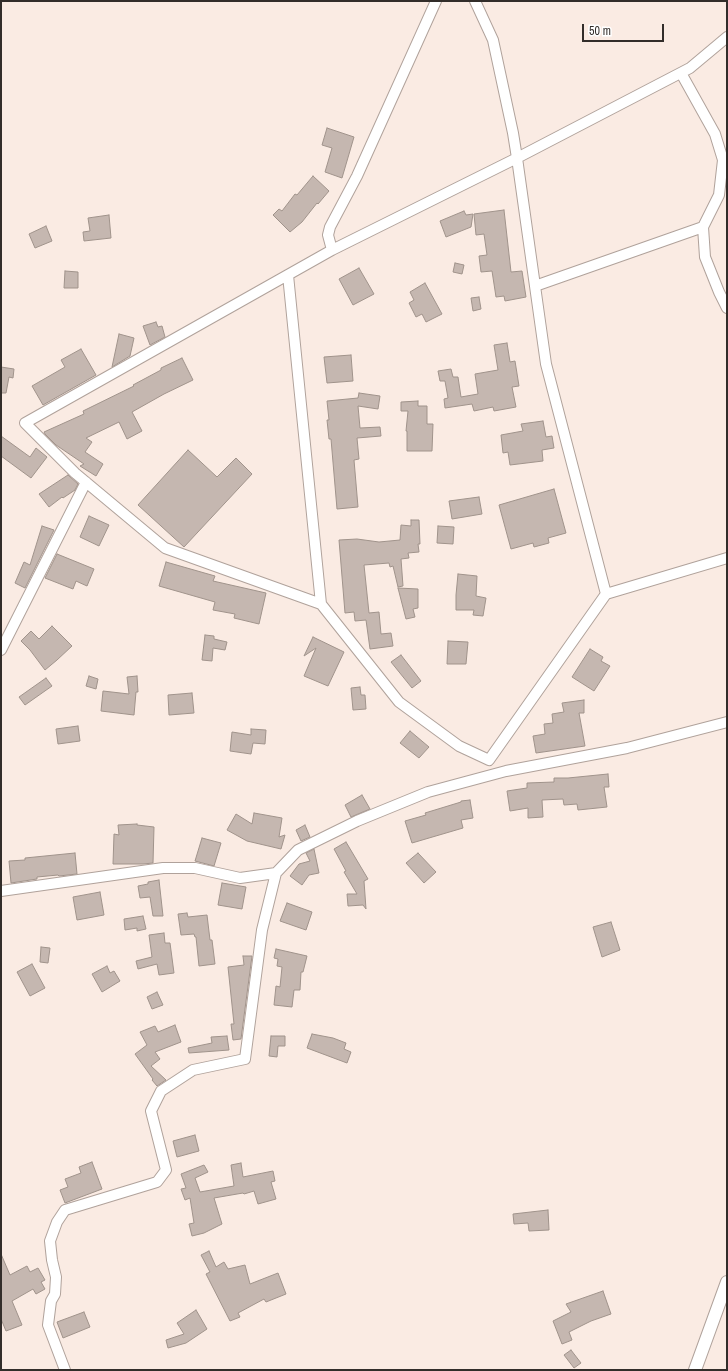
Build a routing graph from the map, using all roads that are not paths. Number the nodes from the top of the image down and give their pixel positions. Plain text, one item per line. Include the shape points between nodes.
1 (436, 1) edge
2 (475, 1) edge
3 (727, 37) edge
4 (681, 73) junction
5 (517, 158) junction
6 (703, 227) junction
7 (332, 250) junction
8 (288, 275) junction
9 (535, 286) junction
10 (727, 308) edge
11 (86, 482) junction
12 (727, 558) edge
13 (606, 594) junction
14 (321, 604) junction
15 (1, 650) edge
16 (727, 722) edge
17 (490, 760) junction
18 (506, 771) junction
19 (276, 873) junction
20 (1, 891) edge
21 (727, 1282) edge
22 (65, 1370) edge
23 (695, 1370) edge

1 - 7 street via 363,163 330,227 328,235
2 - 5 street via 493,40
3 - 4 street
4 - 5 street
4 - 6 street via 714,134 723,160 719,196
5 - 7 street
5 - 9 street
6 - 9 street
6 - 10 street via 705,257
7 - 8 street
8 - 11 street via 24,423
8 - 14 street
9 - 13 street via 546,364
11 - 14 street via 165,548
11 - 15 street
12 - 13 street
13 - 17 street
14 - 17 street via 399,702 459,746
16 - 18 street via 627,748
17 - 18 street
18 - 19 street via 428,792 357,821 298,850
19 - 20 street via 240,878 195,868 163,868
19 - 22 street via 262,930 245,1059 193,1070 160,1091 151,1111 166,1170 157,1182 65,1210 57,1222 50,1241 56,1277 48,1325
21 - 23 street

